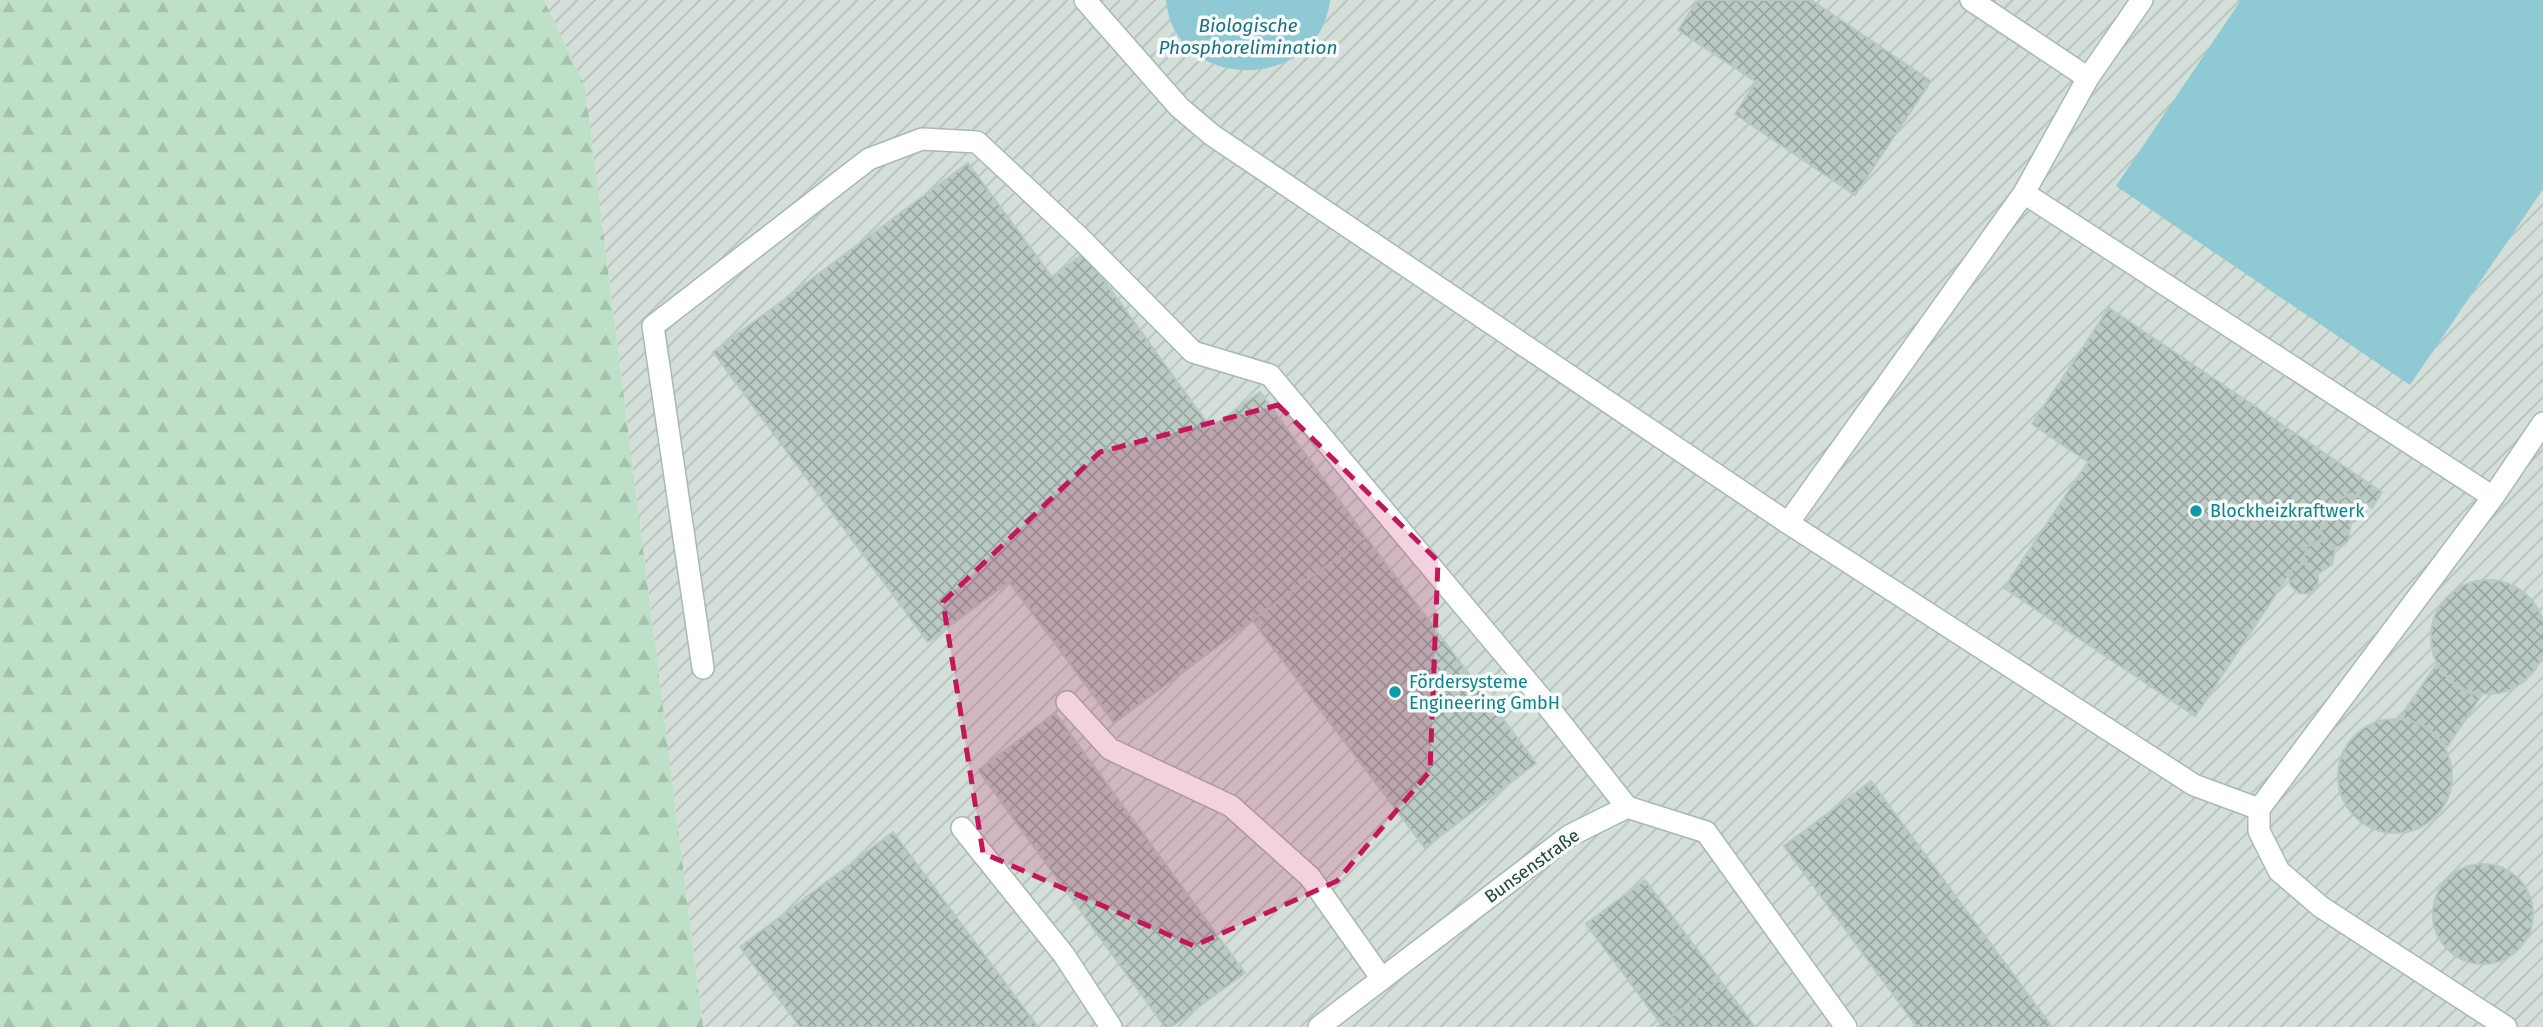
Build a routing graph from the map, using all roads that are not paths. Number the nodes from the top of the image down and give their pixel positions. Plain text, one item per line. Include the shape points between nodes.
1 (1085, 0) edge
2 (1971, 0) edge
3 (2142, 0) edge
4 (2088, 78) junction
5 (2024, 193) junction
6 (2543, 423) edge
7 (2493, 497) junction
8 (1788, 523) junction
9 (703, 668) dead end
10 (1067, 702) dead end
11 (1627, 807) junction
12 (2259, 810) junction
13 (962, 828) dead end
14 (1382, 979) junction
15 (1111, 1027) edge
16 (1319, 1027) edge
17 (1846, 1027) edge
18 (2506, 1027) edge

1 - 8 street via 1179,107 1212,135
2 - 4 street
3 - 4 street
4 - 5 street
5 - 7 street
5 - 8 street
6 - 7 street
7 - 12 street
8 - 12 street via 2193,785
9 - 11 street via 653,326 869,159 922,139 977,142 1193,352 1270,375
10 - 14 street via 1110,749 1231,806 1310,877
11 - 14 street, Bunsenstraße via 1569,836
11 - 17 street via 1706,832
12 - 18 street via 2259,831 2279,871 2321,907
13 - 15 street via 1064,955
14 - 16 street, Bunsenstraße

